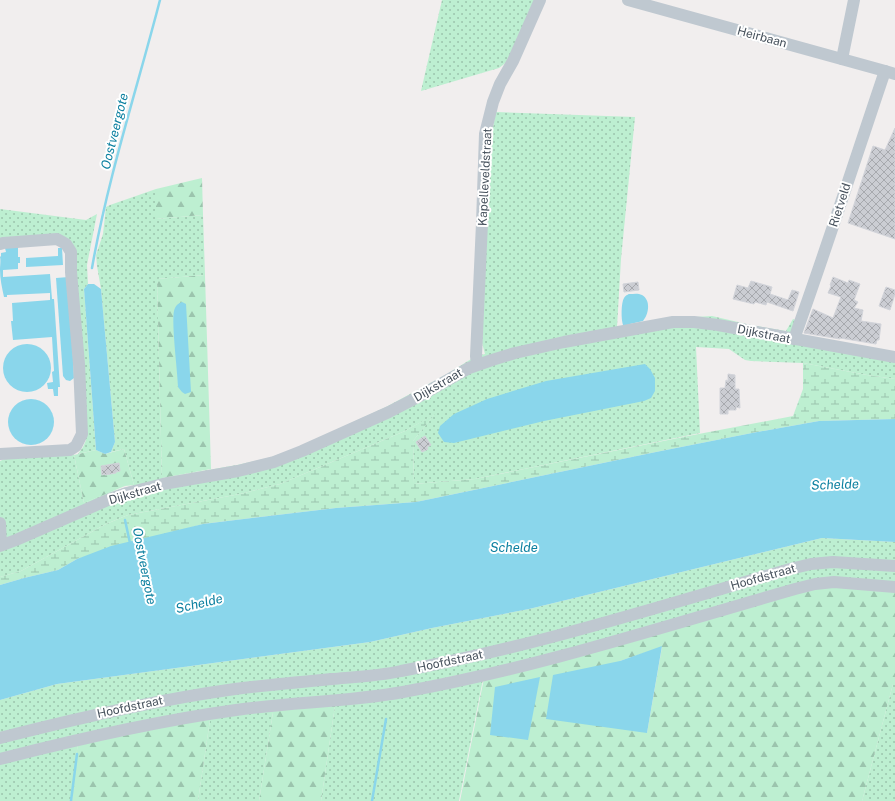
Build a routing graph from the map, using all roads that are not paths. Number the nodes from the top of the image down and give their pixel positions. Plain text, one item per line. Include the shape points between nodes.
1 (540, 0) edge
2 (628, 0) edge
3 (854, 0) edge
4 (842, 59) junction
5 (890, 73) edge
6 (0, 244) edge
7 (794, 339) junction
8 (895, 357) edge
9 (477, 364) junction
10 (0, 454) edge
11 (0, 523) edge
12 (1, 546) edge
13 (895, 566) edge
14 (895, 587) edge
15 (0, 738) edge
16 (0, 759) edge

1 - 9 street, Kapelleveldstraat via 500,84 485,134
2 - 4 street, Heirbaan
3 - 4 street
4 - 5 street, Heirbaan
5 - 7 street, Rietveld via 834,222
6 - 10 street via 57,239 66,244 71,252 82,434 76,446 70,450
7 - 8 street, Dijkstraat
7 - 9 street, Dijkstraat via 706,323 674,322 564,342
9 - 12 street, Dijkstraat via 418,398 274,462 127,493
11 - 12 street
13 - 15 street, Hoofdstraat via 834,562 812,564 567,634 400,672 236,689 170,699
14 - 16 street via 834,582 815,584 580,651 456,681 366,697 238,709 173,719

